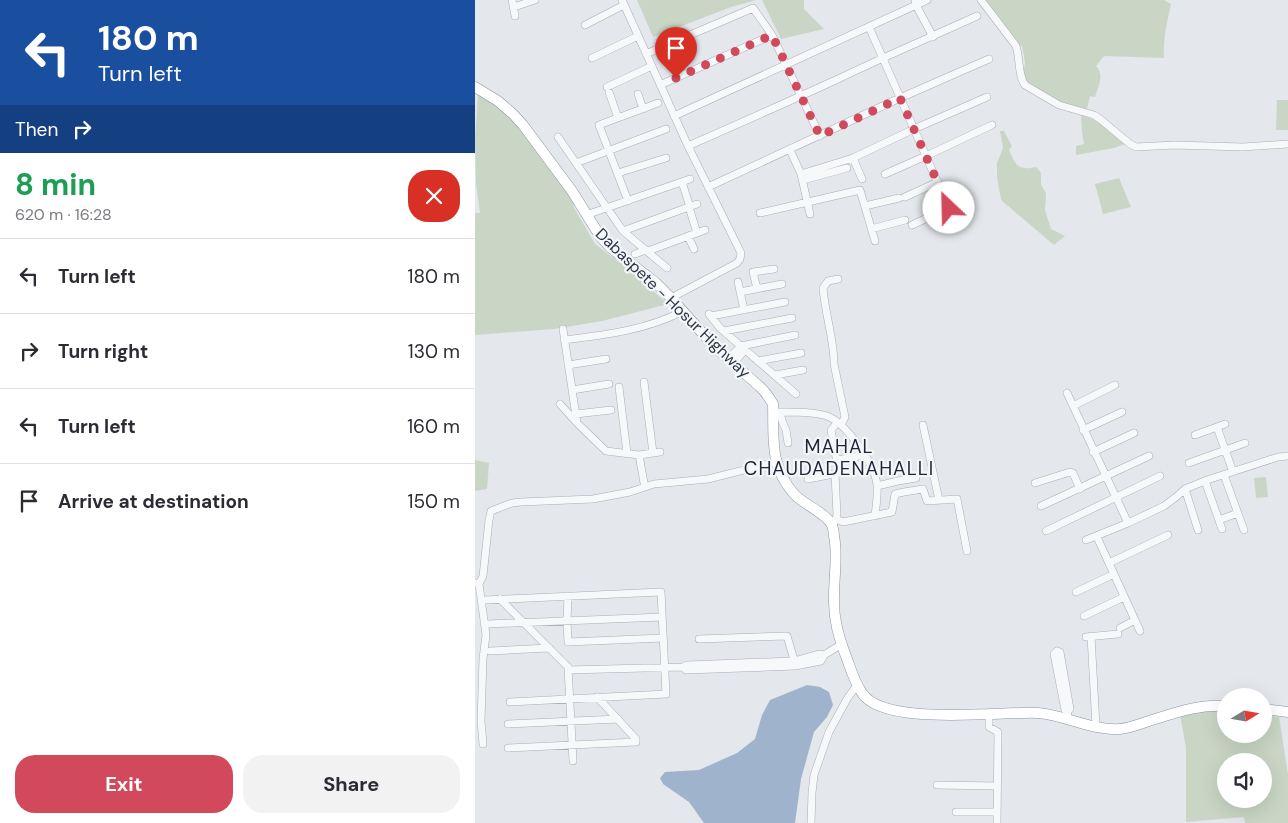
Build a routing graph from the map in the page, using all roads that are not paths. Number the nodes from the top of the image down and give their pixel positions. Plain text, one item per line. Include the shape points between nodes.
1 (535, 0) edge
2 (927, 0) edge
3 (981, 0) edge
4 (513, 3) edge
5 (623, 3) edge
6 (916, 3) edge
7 (515, 16) dead end
8 (977, 16) dead end
9 (585, 25) dead end
10 (869, 26) junction
11 (772, 35) junction
12 (638, 36) junction
13 (933, 37) junction
14 (646, 54) junction
15 (592, 58) dead end
16 (883, 59) junction
17 (989, 59) dead end
18 (786, 64) junction
19 (652, 66) junction
20 (660, 85) junction
21 (475, 87) edge
22 (638, 94) dead end
23 (801, 96) junction
24 (987, 97) dead end
25 (900, 98) junction
26 (658, 103) dead end
27 (643, 109) junction
28 (674, 116) junction
29 (618, 118) junction
30 (992, 126) dead end
31 (667, 129) dead end
32 (914, 129) junction
33 (820, 136) junction
34 (558, 137) dead end
35 (1288, 144) edge
36 (688, 146) junction
37 (609, 150) junction
38 (790, 150) junction
39 (926, 156) junction
40 (666, 158) dead end
41 (853, 158) junction
42 (576, 163) junction
43 (847, 168) dead end
44 (618, 174) junction
45 (885, 174) dead end
46 (802, 177) junction
47 (690, 179) dead end
48 (861, 179) dead end
49 (682, 182) junction
50 (937, 182) junction
51 (708, 187) junction
52 (628, 201) junction
53 (807, 202) junction
54 (692, 206) junction
55 (865, 206) junction
56 (607, 208) junction
57 (949, 208) junction
58 (760, 213) dead end
59 (810, 214) dead end
60 (586, 215) junction
61 (905, 220) dead end
62 (956, 224) dead end
63 (912, 225) dead end
64 (871, 229) junction
65 (705, 230) dead end
66 (623, 231) junction
67 (697, 232) junction
68 (688, 236) junction
69 (875, 241) dead end
70 (694, 249) dead end
71 (647, 250) junction
72 (635, 254) dead end
73 (667, 268) dead end
74 (774, 269) dead end
75 (838, 279) dead end
76 (738, 282) dead end
77 (782, 284) dead end
78 (757, 289) junction
79 (740, 292) junction
80 (671, 298) junction
81 (785, 302) dead end
82 (743, 310) junction
83 (683, 311) junction
84 (792, 318) dead end
85 (563, 328) dead end
86 (724, 331) junction
87 (795, 335) dead end
88 (565, 340) junction
89 (743, 348) junction
90 (801, 353) dead end
91 (606, 359) dead end
92 (730, 361) junction
93 (758, 361) junction
94 (568, 366) junction
95 (803, 370) dead end
96 (775, 375) junction
97 (644, 382) dead end
98 (609, 384) dead end
99 (1115, 385) dead end
100 (619, 387) dead end
101 (572, 390) junction
102 (1067, 393) dead end
103 (796, 394) dead end
104 (560, 404) dead end
105 (1073, 406) junction
106 (611, 410) dead end
107 (777, 412) junction
108 (1122, 412) dead end
109 (576, 414) junction
110 (577, 423) junction
111 (839, 424) junction
112 (1225, 424) dead end
113 (923, 425) dead end
114 (1217, 427) junction
115 (1083, 430) junction
116 (1134, 434) dead end
117 (1195, 435) dead end
118 (788, 443) dead end
119 (1245, 443) dead end
120 (1225, 450) junction
121 (1093, 452) junction
122 (627, 453) junction
123 (639, 454) junction
124 (865, 455) junction
125 (1149, 456) dead end
126 (1288, 456) edge
127 (837, 460) junction
128 (776, 462) junction
129 (1189, 463) dead end
130 (1233, 472) junction
131 (835, 474) junction
132 (1224, 475) junction
133 (1160, 476) dead end
134 (1105, 477) junction
135 (916, 478) dead end
136 (809, 479) dead end
137 (1205, 481) junction
138 (644, 483) dead end
139 (1035, 483) dead end
140 (877, 486) junction
141 (1080, 488) junction
142 (1185, 489) junction
143 (1115, 498) junction
144 (939, 500) junction
145 (1041, 506) dead end
146 (1238, 513) junction
147 (875, 516) junction
148 (1219, 520) junction
149 (834, 522) junction
150 (1128, 523) junction
151 (1222, 529) dead end
152 (1198, 530) dead end
153 (1244, 530) dead end
154 (1046, 531) dead end
155 (1168, 535) dead end
156 (1097, 537) junction
157 (1087, 540) dead end
158 (967, 551) dead end
159 (1109, 563) junction
160 (1114, 574) junction
161 (477, 584) edge
162 (1076, 592) dead end
163 (568, 596) junction
164 (1124, 597) junction
165 (500, 599) junction
166 (485, 600) dead end
167 (1085, 616) dead end
168 (663, 617) junction
169 (1135, 620) junction
170 (567, 621) junction
171 (524, 623) junction
172 (488, 624) dead end
173 (1140, 631) dead end
174 (663, 638) junction
175 (699, 640) dead end
176 (842, 644) junction
177 (549, 648) junction
178 (491, 651) dead end
179 (795, 664) junction
180 (665, 667) junction
181 (568, 670) junction
182 (857, 685) junction
183 (597, 697) junction
184 (570, 699) junction
185 (510, 702) dead end
186 (1217, 706) edge
187 (1273, 710) edge
188 (1288, 712) edge
189 (989, 714) junction
190 (1067, 715) junction
191 (618, 720) junction
192 (571, 722) junction
193 (508, 724) dead end
194 (1096, 726) junction
195 (483, 744) dead end
196 (572, 745) junction
197 (508, 748) dead end
198 (573, 761) dead end
199 (937, 785) dead end
200 (997, 786) junction
201 (956, 812) dead end
202 (997, 812) junction
203 (811, 823) edge
204 (997, 823) edge

1 - 4 street
2 - 6 street
3 - 35 street via 1016,46 1020,75 1025,85 1059,105 1100,119 1136,147
4 - 7 street
5 - 9 street
5 - 12 street
6 - 10 street
6 - 13 street
8 - 13 street
10 - 16 street
10 - 18 street
11 - 14 street via 753,8
11 - 18 street
11 - 20 street
12 - 14 street
12 - 15 street
13 - 16 street
14 - 19 street
16 - 23 street
16 - 25 street
17 - 25 street
18 - 23 street
18 - 28 street
19 - 20 street
19 - 29 street via 608,90
20 - 28 street
21 - 60 highway, Dabaspete - Hosur Highway via 498,101 523,125
22 - 27 street
23 - 33 street
23 - 36 street
24 - 32 street
25 - 32 street
25 - 33 street
26 - 27 street
27 - 29 street
28 - 36 street
29 - 37 street via 599,125
30 - 39 street
31 - 37 street
32 - 39 street
32 - 41 street
33 - 38 street
34 - 42 street
36 - 51 street
37 - 42 street
37 - 44 street
38 - 46 street
38 - 51 street
39 - 45 street
39 - 50 street
40 - 44 street
41 - 46 street
41 - 48 street
42 - 56 street
43 - 46 street
44 - 52 street
46 - 53 street
47 - 49 street
49 - 52 street
49 - 54 street
50 - 55 street via 902,197
50 - 57 street
51 - 80 street via 741,253 740,259
52 - 56 street
53 - 55 street via 860,190
53 - 58 street
53 - 59 street
54 - 66 street
54 - 67 street
55 - 64 street
56 - 60 street
56 - 66 street
57 - 62 street
57 - 63 street
60 - 80 highway, Dabaspete - Hosur Highway via 611,248
61 - 64 street
64 - 69 street
65 - 67 street
66 - 71 street
67 - 68 street
68 - 70 street
68 - 71 street
71 - 72 street
71 - 73 street
74 - 78 street via 753,272
75 - 111 street via 828,281 823,288 845,418
76 - 79 street
77 - 78 street
78 - 79 street
79 - 82 street
80 - 83 highway, Dabaspete - Hosur Highway
81 - 82 street
82 - 86 street via 710,315
83 - 88 street via 624,331
83 - 92 highway, Dabaspete - Hosur Highway
84 - 86 street
85 - 88 street
86 - 89 street
87 - 89 street
88 - 94 street
89 - 92 street
89 - 93 street
90 - 93 street
91 - 94 street
92 - 107 highway, Dabaspete - Hosur Highway via 766,392
93 - 96 street
94 - 101 street
95 - 96 street
96 - 103 street
97 - 123 street via 657,452
98 - 101 street
99 - 105 street
100 - 122 street
101 - 109 street
102 - 105 street
104 - 110 street
105 - 115 street
106 - 109 street
107 - 111 street via 819,414
107 - 118 street
107 - 128 highway, Dabaspete - Hosur Highway
108 - 115 street
109 - 110 street
110 - 122 street via 606,451
111 - 124 street
111 - 127 street via 831,430
112 - 114 street
113 - 144 street
114 - 117 street
114 - 120 street
115 - 121 street
116 - 121 street
119 - 120 street
120 - 129 street
120 - 130 street
121 - 134 street
122 - 123 street
123 - 138 street
124 - 127 street
124 - 140 street
125 - 134 street
126 - 130 street
127 - 131 street via 839,474
128 - 149 highway, Dabaspete - Hosur Highway via 795,495
128 - 161 street via 709,479 654,484 593,499 521,502 498,508 491,511 483,576
130 - 132 street
131 - 136 street
131 - 149 street via 837,515
132 - 137 street
132 - 146 street
133 - 143 street
134 - 141 street
134 - 143 street
135 - 140 street
137 - 142 street
137 - 148 street
139 - 141 street via 1070,472
140 - 147 street
141 - 145 street
142 - 150 street via 1164,506
142 - 152 street
143 - 150 street
143 - 154 street
144 - 147 street via 927,501 923,489 895,494 892,512
144 - 158 street via 957,500
146 - 148 street
146 - 153 street
147 - 149 street
148 - 151 street
149 - 176 highway via 834,609
150 - 156 street
155 - 159 street
156 - 157 street
156 - 159 street
159 - 160 street
160 - 162 street
160 - 164 street
161 - 195 street via 486,634 481,721
163 - 165 street
163 - 168 street via 661,592
163 - 170 street
164 - 167 street
164 - 169 street
165 - 166 street
165 - 171 street
168 - 170 street
168 - 174 street
169 - 173 street
169 - 194 street via 1119,631 1089,637
170 - 171 street
170 - 174 street via 568,642
171 - 172 street
171 - 177 street
174 - 180 street
175 - 179 street via 787,636
176 - 179 street via 823,656 819,654
176 - 182 highway
177 - 178 street
177 - 181 street
179 - 180 street
180 - 181 street
180 - 183 street via 666,694
181 - 184 street
182 - 189 highway via 863,695 877,706 895,711 934,715
182 - 203 street via 829,732 814,775
183 - 184 street
183 - 191 street
184 - 185 street
184 - 192 street
186 - 194 highway via 1186,709 1119,729
187 - 188 highway
189 - 190 highway
189 - 200 street via 989,727 998,732
190 - 190 street via 1054,654 1057,651 1060,652 1070,709
190 - 194 highway
191 - 192 street
191 - 196 street via 636,739 635,742
192 - 193 street
192 - 196 street
196 - 197 street
196 - 198 street
199 - 200 street
200 - 202 street
201 - 202 street
202 - 204 street

